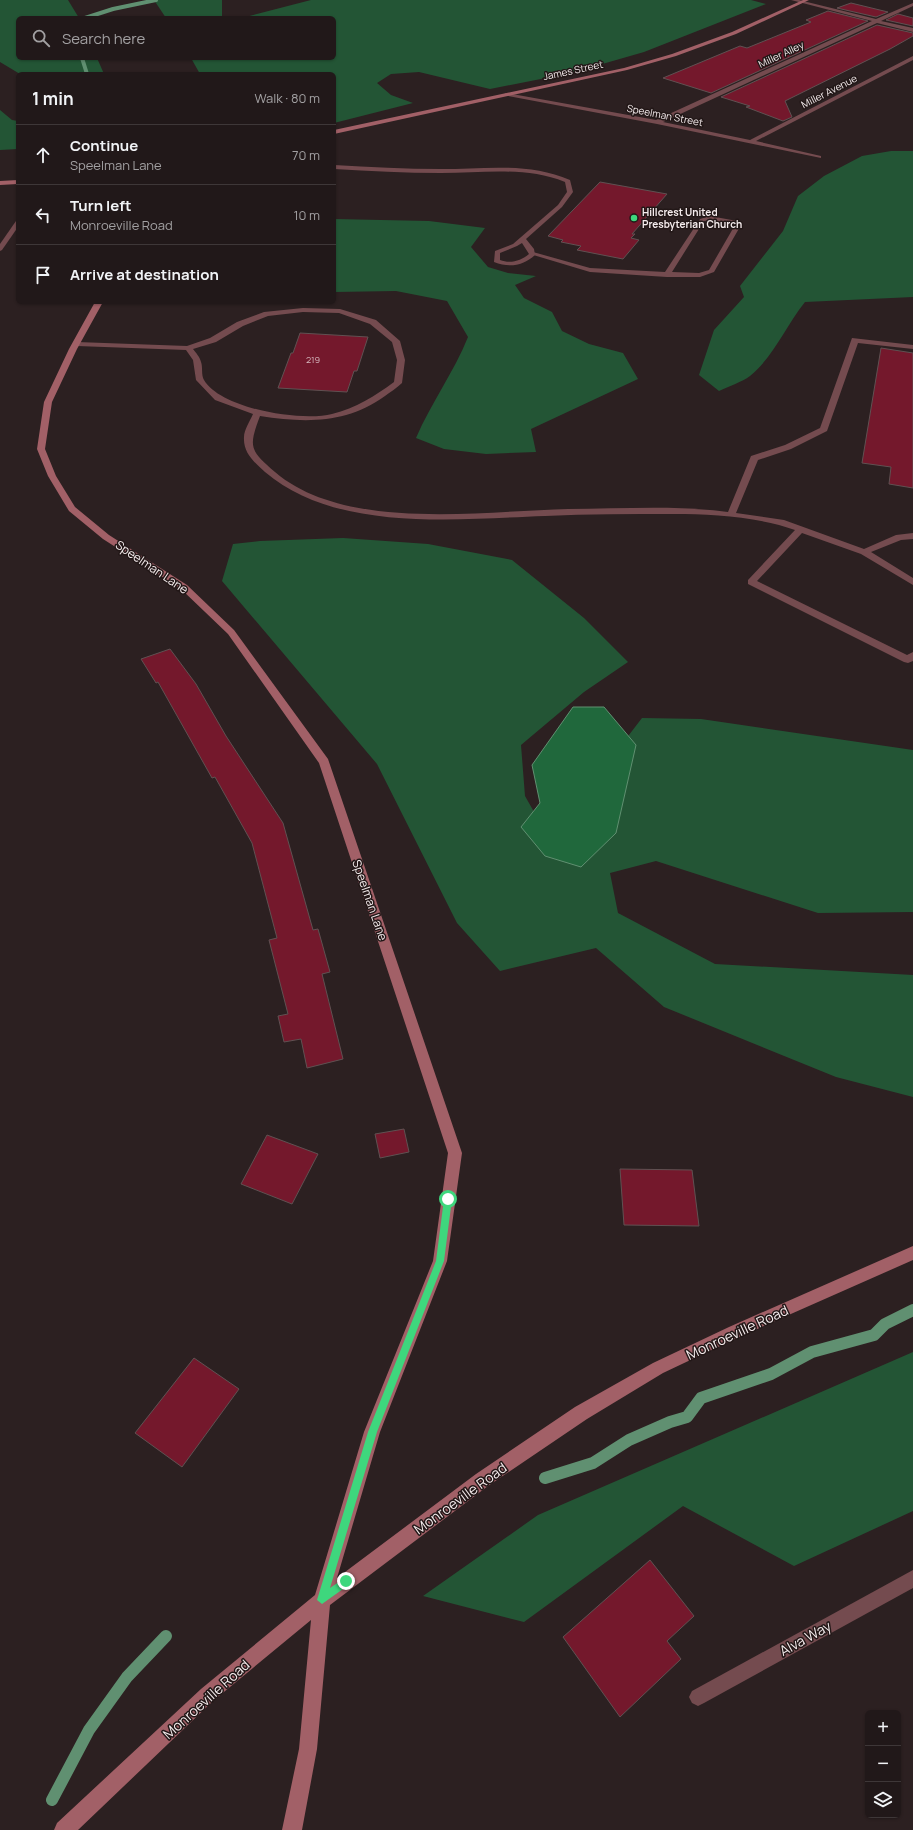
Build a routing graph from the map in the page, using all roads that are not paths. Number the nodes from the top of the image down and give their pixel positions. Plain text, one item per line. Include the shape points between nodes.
1 (793, 0) edge
2 (804, 1) edge
3 (913, 4) edge
4 (876, 20) junction
5 (913, 30) edge
6 (913, 58) edge
7 (506, 95) junction
8 (656, 122) junction
9 (336, 132) edge
10 (752, 141) junction
11 (819, 157) dead end
12 (336, 167) edge
13 (16, 182) edge
14 (0, 183) edge
15 (16, 225) edge
16 (522, 239) junction
17 (0, 249) edge
18 (533, 254) junction
19 (667, 274) junction
20 (99, 304) edge
21 (77, 344) junction
22 (913, 347) edge
23 (188, 348) junction
24 (257, 413) junction
25 (731, 515) junction
26 (801, 529) junction
27 (913, 536) edge
28 (864, 552) junction
29 (913, 582) edge
30 (913, 655) edge
31 (913, 1253) edge
32 (913, 1579) edge
33 (322, 1600) junction
34 (698, 1697) dead end
35 (64, 1830) edge
36 (292, 1830) edge

1 - 2 street
2 - 4 street
2 - 7 street, James Street via 734,33 674,56
3 - 4 street, Miller Alley
4 - 5 street
4 - 8 street, Miller Alley
6 - 10 street, Miller Avenue
7 - 8 street, Speelman Street
7 - 9 street, James Street
8 - 10 street, Speelman Street
10 - 11 street, Speelman Street
12 - 16 street via 428,171 529,171 555,175 568,181 570,192 560,206
13 - 14 street
15 - 17 street
16 - 18 street via 532,249
16 - 18 street via 515,245 497,252 496,261 505,265 514,264 529,259
18 - 19 street via 590,270
19 - 19 street via 702,220 710,218 735,222 738,225 712,271 700,275
20 - 21 street, Speelman Lane
21 - 23 street
21 - 33 street, Speelman Lane via 48,402 41,449 52,476 72,509 106,537 184,587 231,632 324,762 455,1153 440,1261 372,1432
22 - 25 street via 855,340 824,429 788,447 754,458
23 - 24 street via 197,360 200,380 218,398
23 - 24 street via 213,340 240,324 267,314 303,310 340,310 373,322 396,341 401,360 398,383 370,403 332,417 291,418
24 - 25 street via 248,437 252,456 282,482 318,500 377,514 443,517 676,511
25 - 26 street via 781,522
26 - 28 street
26 - 30 street via 752,582 908,660
27 - 28 street via 899,537
28 - 29 street
31 - 33 street, Monroeville Road via 658,1368 581,1413 482,1480
32 - 34 street, Alva Way
33 - 35 street, Monroeville Road via 207,1695
33 - 36 street, Speelman Lane via 308,1749

